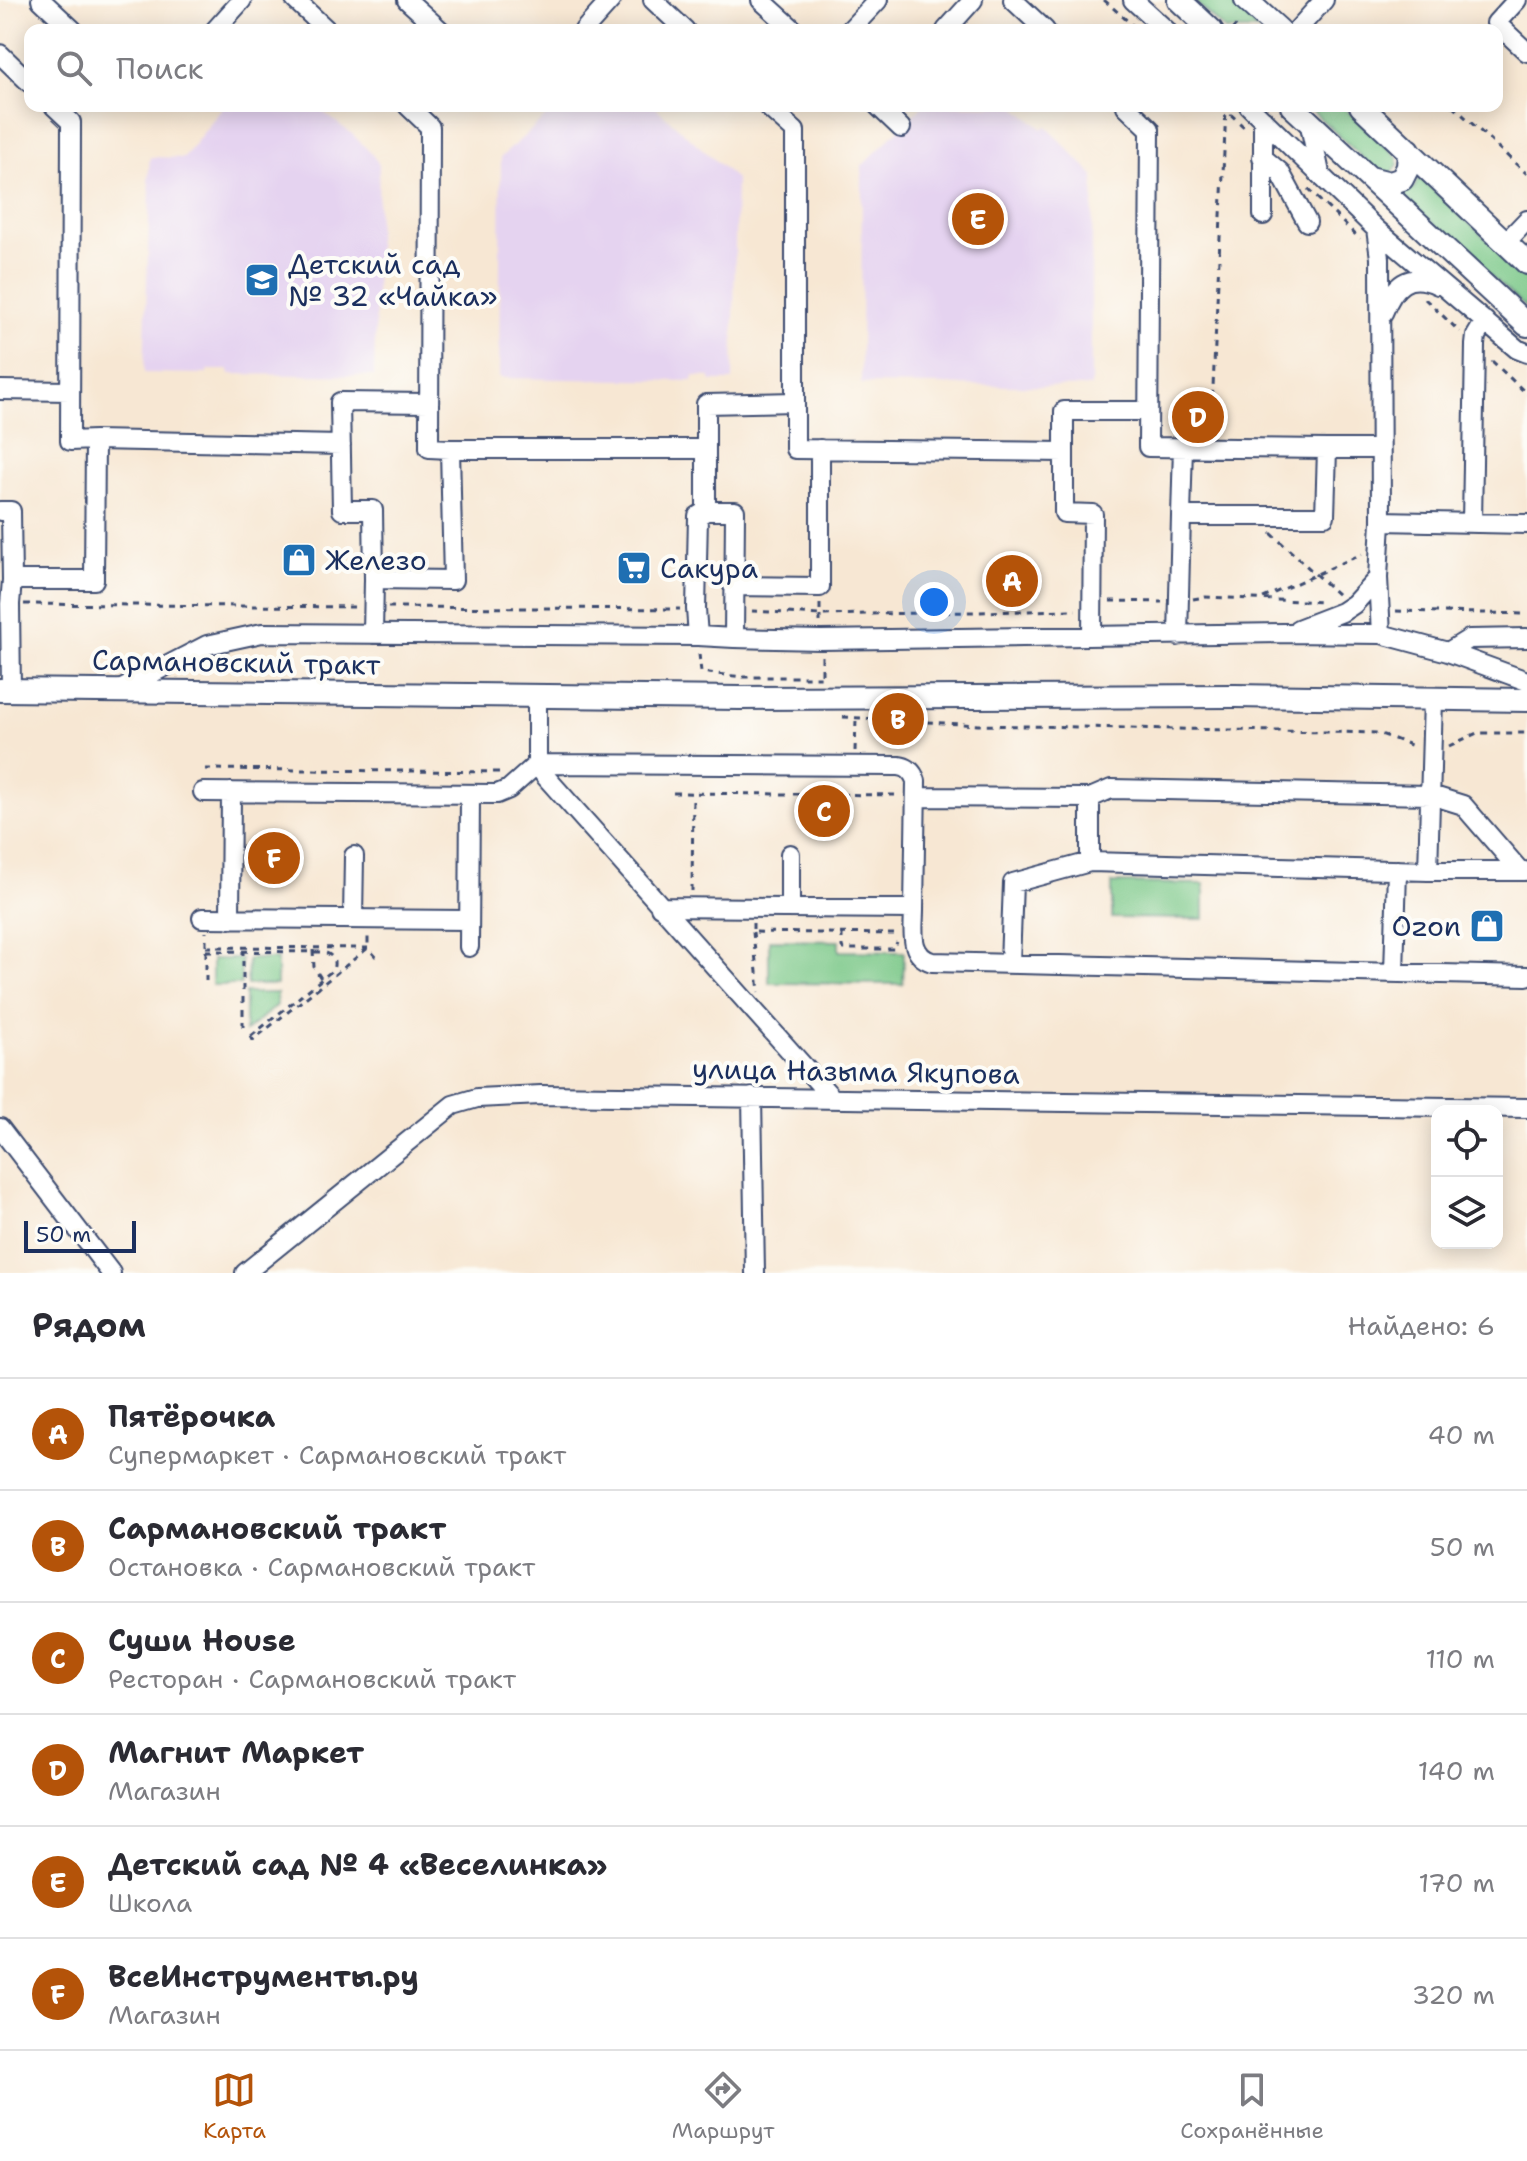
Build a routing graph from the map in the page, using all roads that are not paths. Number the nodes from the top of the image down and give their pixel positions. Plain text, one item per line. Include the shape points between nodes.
1 (41, 0) edge
2 (242, 0) edge
3 (295, 0) edge
4 (407, 0) edge
5 (611, 0) edge
6 (653, 0) edge
7 (761, 0) edge
8 (878, 0) edge
9 (973, 0) edge
10 (1013, 0) edge
11 (1133, 0) edge
12 (1179, 0) edge
13 (1324, 0) edge
14 (1517, 0) edge
15 (1245, 8) edge
16 (67, 24) edge
17 (220, 24) edge
18 (321, 24) edge
19 (433, 24) edge
20 (589, 24) edge
21 (679, 24) edge
22 (787, 24) edge
23 (856, 24) edge
24 (951, 24) edge
25 (1039, 24) edge
26 (1159, 24) edge
27 (1205, 24) edge
28 (1270, 24) edge
29 (1302, 24) edge
30 (1497, 24) edge
31 (1503, 30) edge
32 (1527, 52) edge
33 (0, 54) edge
34 (24, 77) edge
35 (60, 112) edge
36 (414, 112) edge
37 (774, 112) edge
38 (884, 112) edge
39 (1132, 112) edge
40 (1255, 112) edge
41 (1368, 112) edge
42 (1301, 114) edge
43 (1263, 119) junction
44 (901, 128) dead end
45 (1409, 150) junction
46 (1262, 157) junction
47 (1320, 175) junction
48 (1370, 178) junction
49 (1263, 215) dead end
50 (1527, 220) edge
51 (1307, 222) dead end
52 (1376, 229) junction
53 (1505, 243) junction
54 (1527, 263) edge
55 (1448, 290) junction
56 (1485, 321) junction
57 (1379, 324) junction
58 (1527, 325) edge
59 (1527, 353) edge
60 (0, 390) edge
61 (70, 391) junction
62 (794, 402) junction
63 (429, 403) junction
64 (1148, 411) junction
65 (95, 440) junction
66 (341, 445) junction
67 (1189, 447) junction
68 (450, 449) junction
69 (706, 449) junction
70 (820, 449) junction
71 (1327, 449) junction
72 (1380, 449) junction
73 (1064, 452) junction
74 (0, 511) edge
75 (706, 511) junction
76 (1181, 516) junction
77 (1381, 521) junction
78 (1472, 523) junction
79 (1527, 524) edge
80 (1378, 578) junction
81 (374, 579) junction
82 (12, 580) junction
83 (733, 586) junction
84 (1285, 633) junction
85 (373, 634) junction
86 (1381, 634) junction
87 (698, 636) junction
88 (1092, 636) junction
89 (1178, 636) junction
90 (734, 638) junction
91 (1527, 638) edge
92 (1448, 652) junction
93 (1527, 681) edge
94 (6, 690) edge
95 (118, 691) junction
96 (537, 696) junction
97 (1433, 699) junction
98 (1527, 700) edge
99 (532, 768) junction
100 (203, 792) dead end
101 (231, 792) junction
102 (470, 794) junction
103 (1431, 795) junction
104 (907, 796) junction
105 (1090, 798) junction
106 (790, 854) dead end
107 (354, 856) dead end
108 (1090, 862) junction
109 (1397, 870) junction
110 (1428, 871) junction
111 (1523, 871) edge
112 (660, 907) junction
113 (790, 908) junction
114 (914, 909) junction
115 (204, 918) road end
116 (230, 919) junction
117 (361, 920) junction
118 (469, 920) junction
119 (469, 947) dead end
120 (1010, 963) junction
121 (1394, 973) junction
122 (1527, 976) edge
123 (752, 1097) junction
124 (832, 1098) junction
125 (1527, 1108) edge
126 (0, 1128) edge
127 (111, 1273) edge
128 (245, 1273) edge
129 (755, 1273) edge

1 - 16 street
2 - 17 street
3 - 18 street
4 - 19 street
5 - 20 street
6 - 21 street
7 - 22 street
8 - 23 street
9 - 24 street
10 - 25 street
11 - 26 street
12 - 27 main road
13 - 29 street
14 - 30 street
15 - 28 main road
31 - 32 street
33 - 34 street
35 - 61 street via 71,122
36 - 63 street via 430,127
37 - 62 street via 795,131
38 - 44 street
39 - 64 street via 1150,129
40 - 43 street
41 - 45 main road
42 - 47 street
42 - 48 main road
43 - 46 street
43 - 47 street
45 - 48 main road via 1402,179 1390,183
45 - 53 main road
46 - 49 street
46 - 51 street via 1280,172
47 - 52 street
48 - 58 main road
50 - 53 street
52 - 55 street
52 - 57 street
53 - 54 main road
55 - 56 street
55 - 57 street via 1424,279 1406,281 1389,299
56 - 59 street
56 - 78 street via 1475,345
57 - 72 street
60 - 61 street
61 - 65 street via 70,441
62 - 69 street via 706,404
62 - 70 street via 795,449
63 - 66 street via 340,402
63 - 68 street via 429,448
64 - 67 street via 1148,447
64 - 73 street via 1064,411
65 - 66 street
65 - 82 street via 94,580
66 - 81 street via 342,510 373,510
67 - 71 street
67 - 76 street
68 - 69 street
68 - 81 street via 453,580
69 - 75 street
70 - 73 street
70 - 83 street via 820,587
71 - 72 street
71 - 76 street via 1325,516
72 - 77 street
73 - 88 street via 1064,513 1093,514
74 - 82 street via 11,511
75 - 83 street via 735,511
75 - 87 street via 698,516
76 - 89 street
77 - 78 street
77 - 80 street
78 - 79 street
80 - 84 street via 1342,612
80 - 86 street
81 - 85 street
82 - 94 street
83 - 90 street
84 - 86 street
84 - 89 street
85 - 87 street
85 - 95 street via 262,633 207,645
86 - 92 street
87 - 90 street
88 - 89 street
88 - 90 street
91 - 92 street via 1469,639
92 - 93 street
94 - 95 main road, Сармановский тракт
95 - 96 main road, Сармановский тракт
96 - 97 main road, Сармановский тракт
96 - 99 street
97 - 98 main road, Сармановский тракт
97 - 103 street
99 - 102 street via 503,792
99 - 104 street via 899,766 908,768 916,781
99 - 112 street
100 - 101 street
101 - 102 street
101 - 116 street
102 - 118 street
103 - 105 street via 1111,789
103 - 110 street
103 - 111 street via 1463,805
104 - 105 street
104 - 114 street
105 - 108 street
106 - 113 street
107 - 117 street
108 - 109 street
108 - 120 street via 1013,883
109 - 110 street
109 - 121 street
110 - 111 street
112 - 113 street
112 - 124 street
113 - 114 street
114 - 120 street via 914,944 923,959
115 - 116 street
116 - 117 street
117 - 118 street
118 - 119 street
120 - 121 street
121 - 122 street
123 - 124 street, улица Назыма Якупова
123 - 128 street, улица Назыма Якупова via 541,1095 477,1098 453,1105
123 - 129 street
124 - 125 street, улица Назыма Якупова
126 - 127 street

